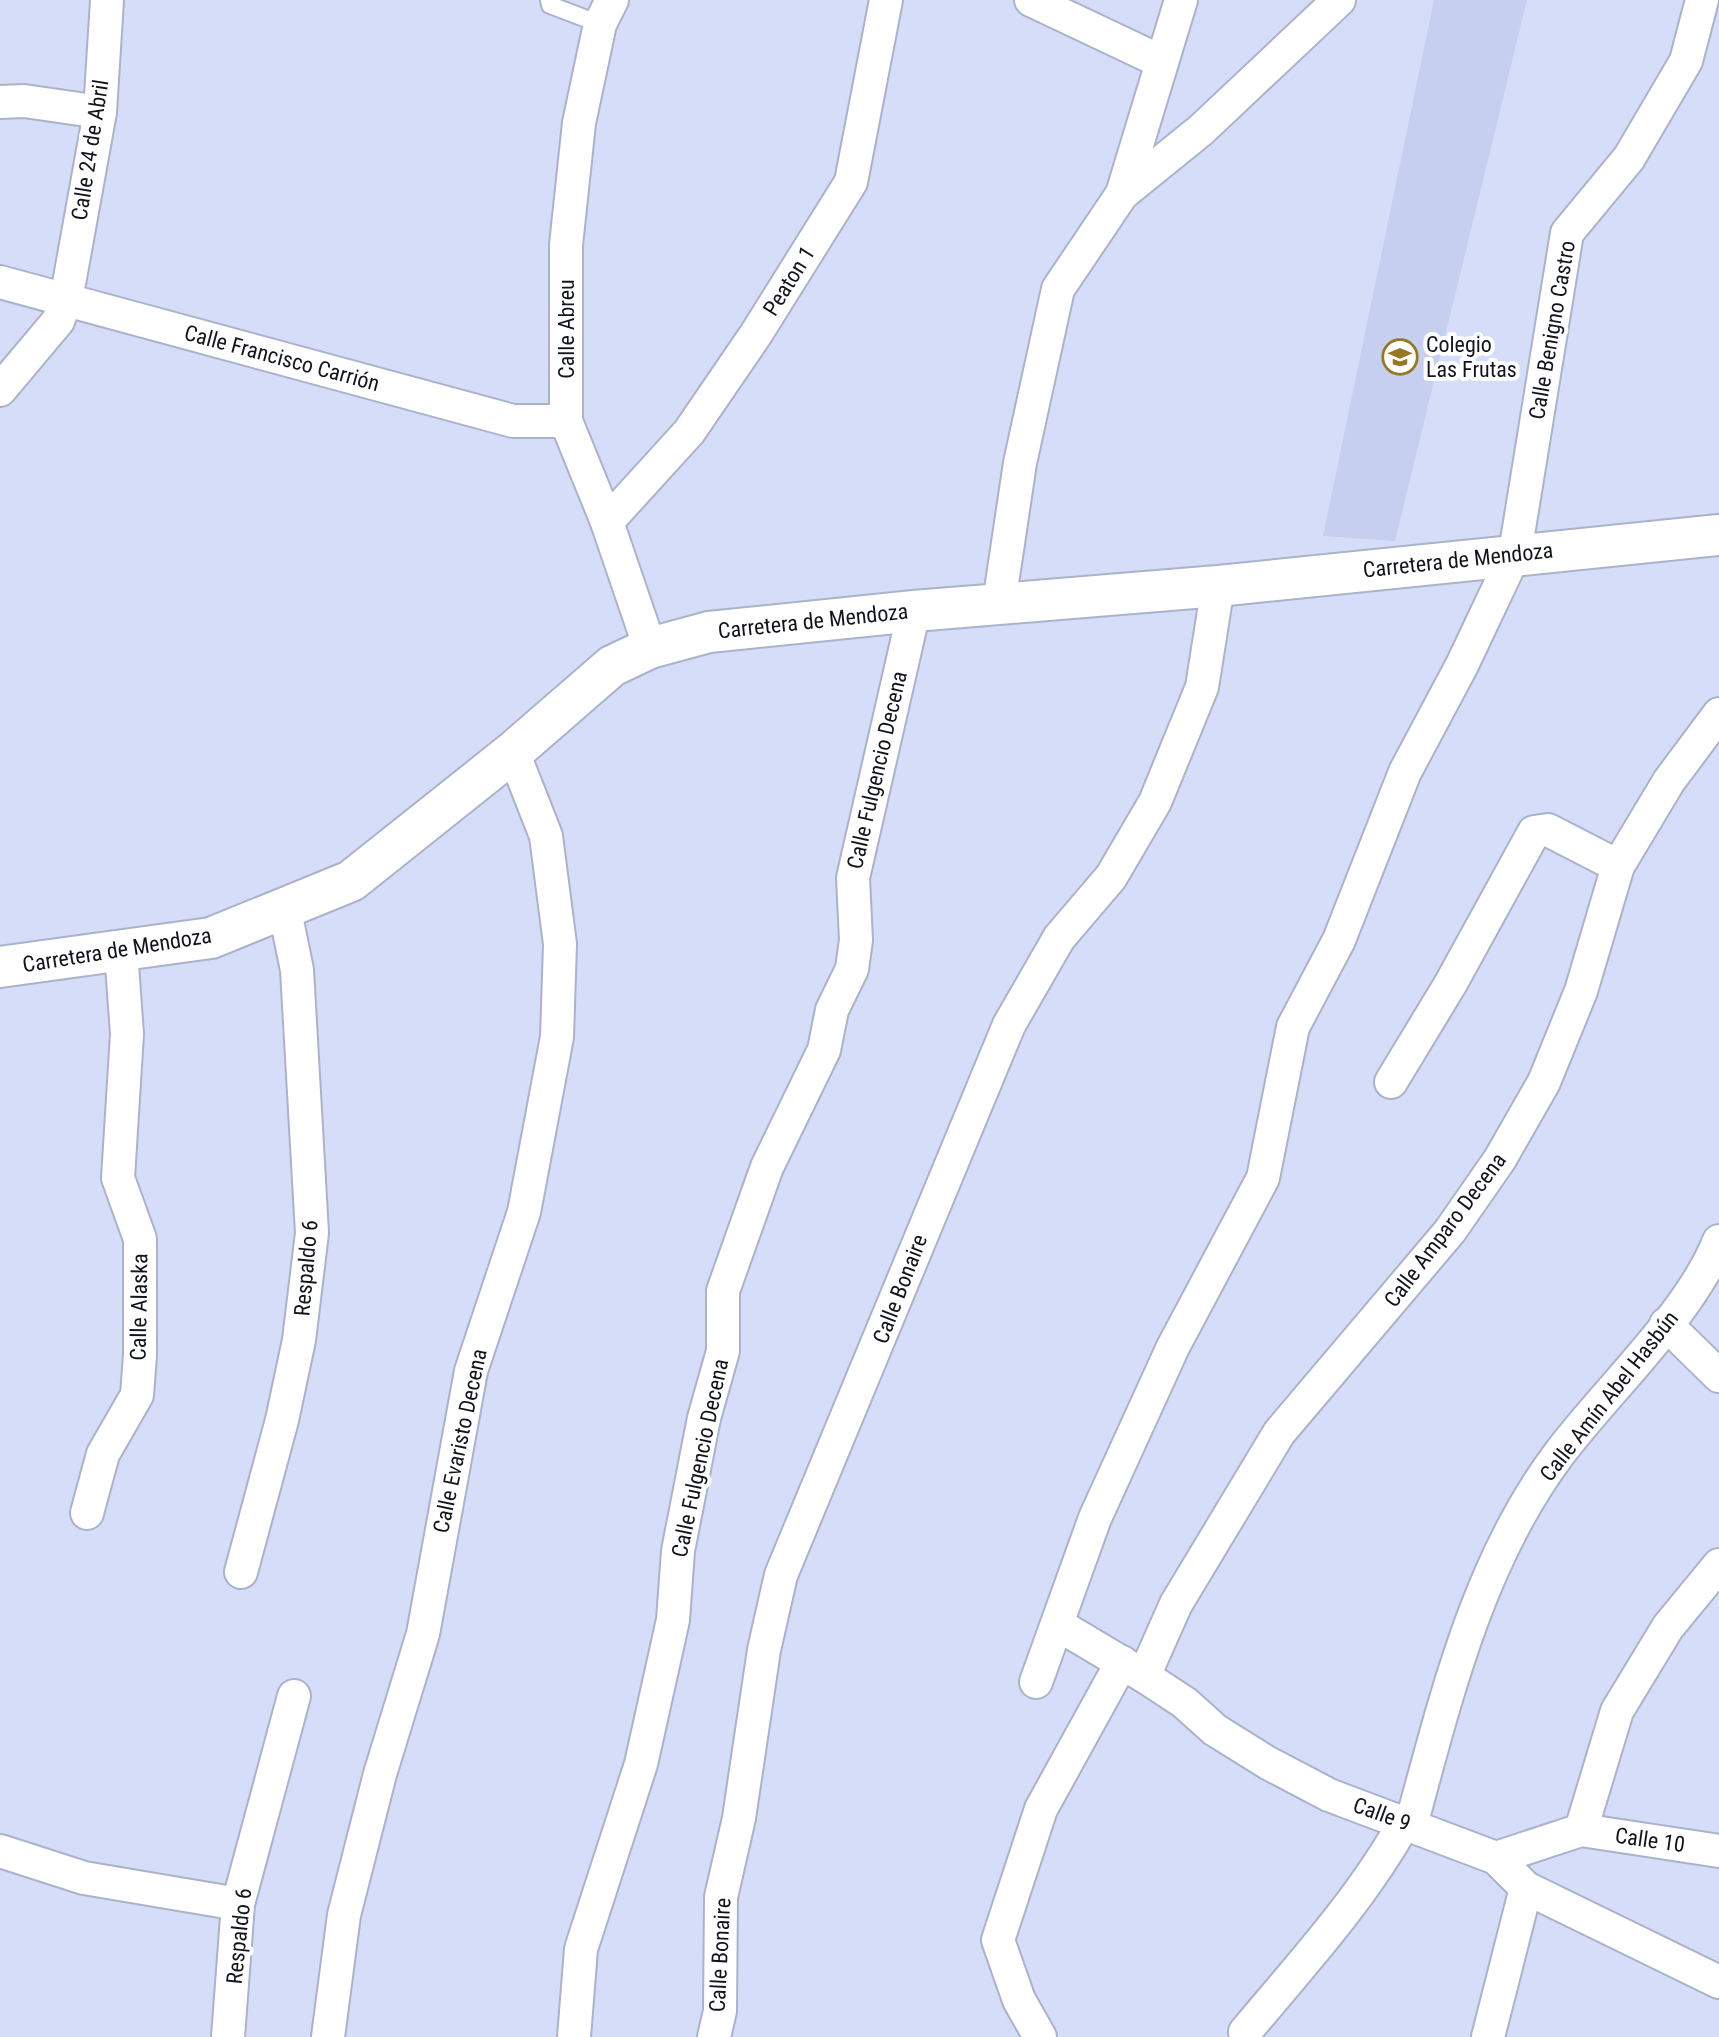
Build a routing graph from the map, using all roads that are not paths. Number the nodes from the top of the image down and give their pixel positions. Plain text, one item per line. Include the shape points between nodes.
1 (107, 0) edge
2 (549, 0) edge
3 (886, 0) edge
4 (1031, 0) edge
5 (1181, 0) edge
6 (1339, 0) edge
7 (1702, 0) edge
8 (606, 12) edge
9 (1162, 62) junction
10 (0, 102) edge
11 (100, 112) junction
12 (1122, 194) junction
13 (0, 282) edge
14 (66, 300) junction
15 (0, 390) edge
16 (566, 421) junction
17 (607, 522) junction
18 (1719, 535) edge
19 (1515, 553) junction
20 (1218, 586) junction
21 (999, 603) junction
22 (914, 611) junction
23 (650, 648) junction
24 (1719, 714) edge
25 (513, 752) junction
26 (1618, 866) junction
27 (285, 911) junction
28 (121, 951) junction
29 (0, 967) edge
30 (1391, 1082) dead end
31 (1719, 1241) edge
32 (1666, 1324) junction
33 (1719, 1376) edge
34 (87, 1513) dead end
35 (1719, 1565) edge
36 (241, 1572) dead end
37 (1057, 1624) junction
38 (1133, 1669) junction
39 (1036, 1682) dead end
40 (294, 1696) dead end
41 (1408, 1824) junction
42 (1581, 1830) junction
43 (0, 1851) edge
44 (1719, 1851) edge
45 (1496, 1858) junction
46 (1526, 1888) junction
47 (238, 1904) junction
48 (1719, 1982) edge
49 (1245, 2032) dead end
50 (228, 2037) edge
51 (328, 2037) edge
52 (574, 2037) edge
53 (714, 2037) edge
54 (1040, 2037) edge
55 (1488, 2037) edge

1 - 11 street, Calle 24 de Abril
2 - 8 lane via 550,5
3 - 17 street, Peaton 1 via 851,182 689,432
4 - 9 street
5 - 9 street
6 - 12 street via 1201,130
7 - 19 street, Calle Benigno Castro via 1686,61 1629,158 1567,233
8 - 16 street, Calle Abreu via 579,123 566,245
9 - 12 street
10 - 11 street
11 - 14 street, Calle 24 de Abril
12 - 21 street via 1058,289 1020,463
13 - 14 street, Calle Francisco Carrión
14 - 15 street, Calle 24 de Abril via 58,321
14 - 16 street, Calle Francisco Carrión via 513,421
16 - 17 street, Calle Abreu
17 - 23 street, Calle Abreu
18 - 19 street, Carretera de Mendoza
19 - 20 street, Carretera de Mendoza
19 - 37 street, Calle Benigno Castro via 1405,772 1339,940 1293,1027 1263,1178 1173,1347 1095,1518
20 - 21 street, Carretera de Mendoza
20 - 53 street, Calle Bonaire via 1202,687 1155,802 1111,877 1059,938 1009,1025 781,1575 721,1897 720,2011
21 - 22 street, Carretera de Mendoza
22 - 23 street, Carretera de Mendoza via 709,632
22 - 52 street, Calle Fulgencio Decena via 853,878 852,969 832,1010 824,1050 767,1167 723,1291 723,1351 678,1551 673,1620 641,1764 581,1949
23 - 25 street, Carretera de Mendoza via 612,666
24 - 26 street, Calle Amparo Decena via 1669,781
25 - 27 street, Carretera de Mendoza via 351,881
25 - 51 street, Calle Evaristo Decena via 546,836 560,944 557,1037 524,1212 471,1371 423,1634 344,1915
26 - 30 street via 1548,830 1534,832
26 - 38 street, Calle Amparo Decena via 1581,991 1544,1082 1500,1159 1450,1231 1279,1433
27 - 28 street, Carretera de Mendoza via 211,938
27 - 36 street, Respaldo 6 via 297,970 312,1233 299,1340
28 - 29 street, Carretera de Mendoza
28 - 34 street, Calle Alaska via 127,1034 118,1178 140,1239 140,1355 137,1395 103,1454
31 - 32 street, Calle Amín Abel Hasbún
32 - 33 street
32 - 41 street, Calle Amín Abel Hasbún via 1558,1456 1493,1569 1454,1667
35 - 42 street via 1668,1627 1617,1711
37 - 38 street, Calle 9
37 - 39 street, Calle Benigno Castro
38 - 41 street, Calle 9 via 1268,1763 1329,1795
38 - 54 street, Calle Amparo Decena via 1041,1809 998,1940 1019,2000
40 - 47 street, Respaldo 6
41 - 45 street, Calle 9
41 - 49 street, Calle Amín Abel Hasbún via 1341,1918
42 - 44 street, Calle 10
42 - 45 street
43 - 47 street via 84,1878
45 - 46 street, Calle 9
46 - 48 street, Calle 9
46 - 55 street
47 - 50 street, Respaldo 6

